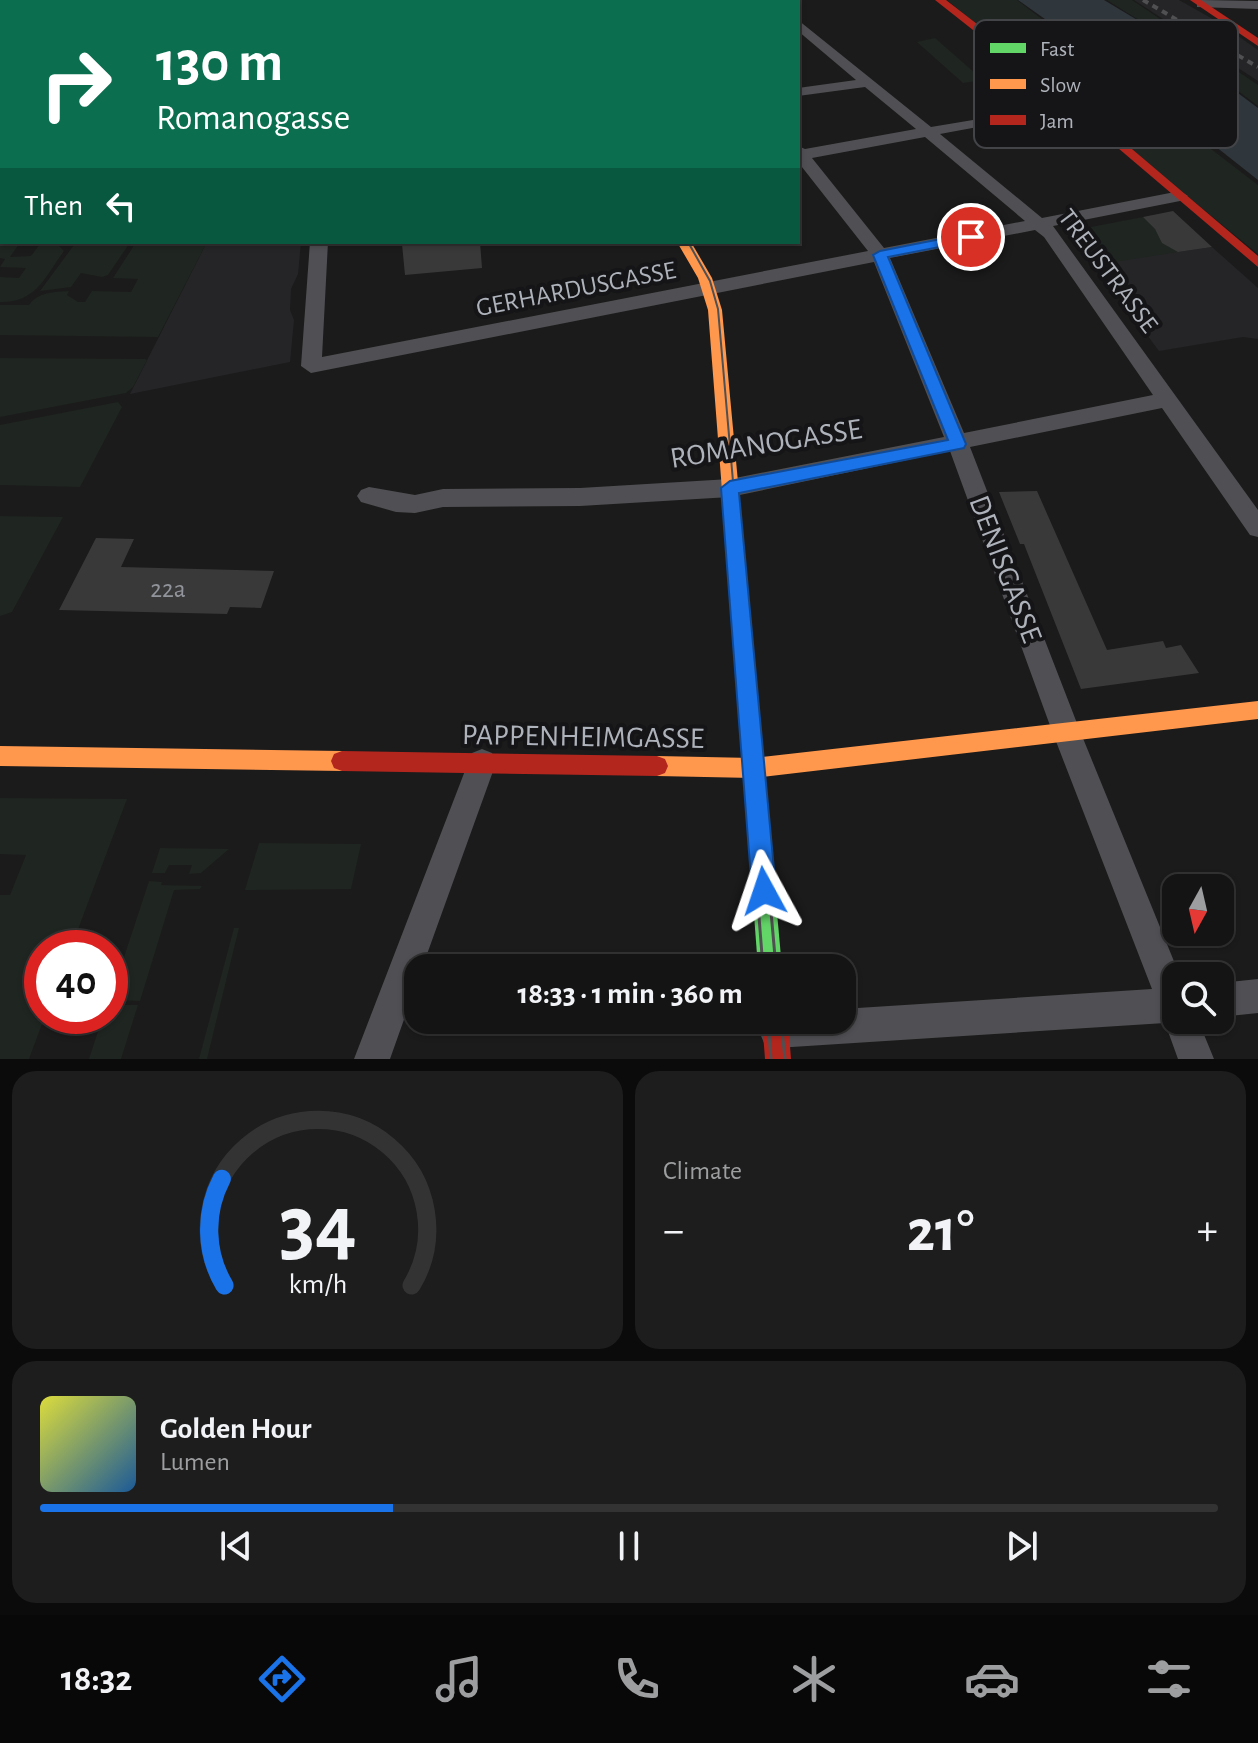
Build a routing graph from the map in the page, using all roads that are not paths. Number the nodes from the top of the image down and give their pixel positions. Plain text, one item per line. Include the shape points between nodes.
1 (940, 0) edge
2 (1199, 2) edge
3 (1258, 5) edge
4 (1225, 20) edge
5 (974, 25) edge
6 (800, 26) edge
7 (1238, 29) edge
8 (1258, 43) edge
9 (870, 82) junction
10 (800, 92) edge
11 (974, 123) edge
12 (927, 131) junction
13 (1125, 148) edge
14 (800, 153) edge
15 (1180, 196) junction
16 (1039, 224) junction
17 (319, 244) edge
18 (685, 244) edge
19 (880, 255) junction
20 (1258, 263) edge
21 (709, 289) junction
22 (1169, 399) junction
23 (958, 444) junction
24 (730, 488) junction
25 (369, 496) dead end
26 (1258, 528) edge
27 (1258, 710) edge
28 (1066, 731) junction
29 (0, 756) edge
30 (482, 763) junction
31 (753, 768) junction
32 (769, 954) edge
33 (1162, 971) edge
34 (1258, 996) edge
35 (1234, 999) edge
36 (1162, 1007) edge
37 (1186, 1034) edge
38 (776, 1037) edge
39 (372, 1059) edge
40 (1196, 1059) edge

1 - 5 street
2 - 3 street
2 - 4 street
6 - 9 street, TREUSTRASSE
7 - 8 street
9 - 10 street
9 - 12 street, TREUSTRASSE
11 - 12 street
12 - 14 street
12 - 16 street, TREUSTRASSE
13 - 15 street
14 - 19 street, DENISGASSE
15 - 16 street, GERHARDUSGASSE
15 - 20 street
16 - 19 street, GERHARDUSGASSE
16 - 22 street, TREUSTRASSE
17 - 21 street, GERHARDUSGASSE via 311,366
18 - 21 street
19 - 21 street, GERHARDUSGASSE
19 - 23 street, DENISGASSE
21 - 24 street
22 - 23 street, ROMANOGASSE
22 - 26 street, TREUSTRASSE
23 - 24 street, ROMANOGASSE
23 - 28 street, DENISGASSE
24 - 25 street, ROMANOGASSE via 443,498 415,504
24 - 31 street
27 - 28 street, PAPPENHEIMGASSE
28 - 31 street, PAPPENHEIMGASSE
28 - 33 street, DENISGASSE
29 - 30 street, PAPPENHEIMGASSE
30 - 31 street, PAPPENHEIMGASSE
30 - 39 street
31 - 32 street
34 - 35 street
36 - 38 street
37 - 40 street

